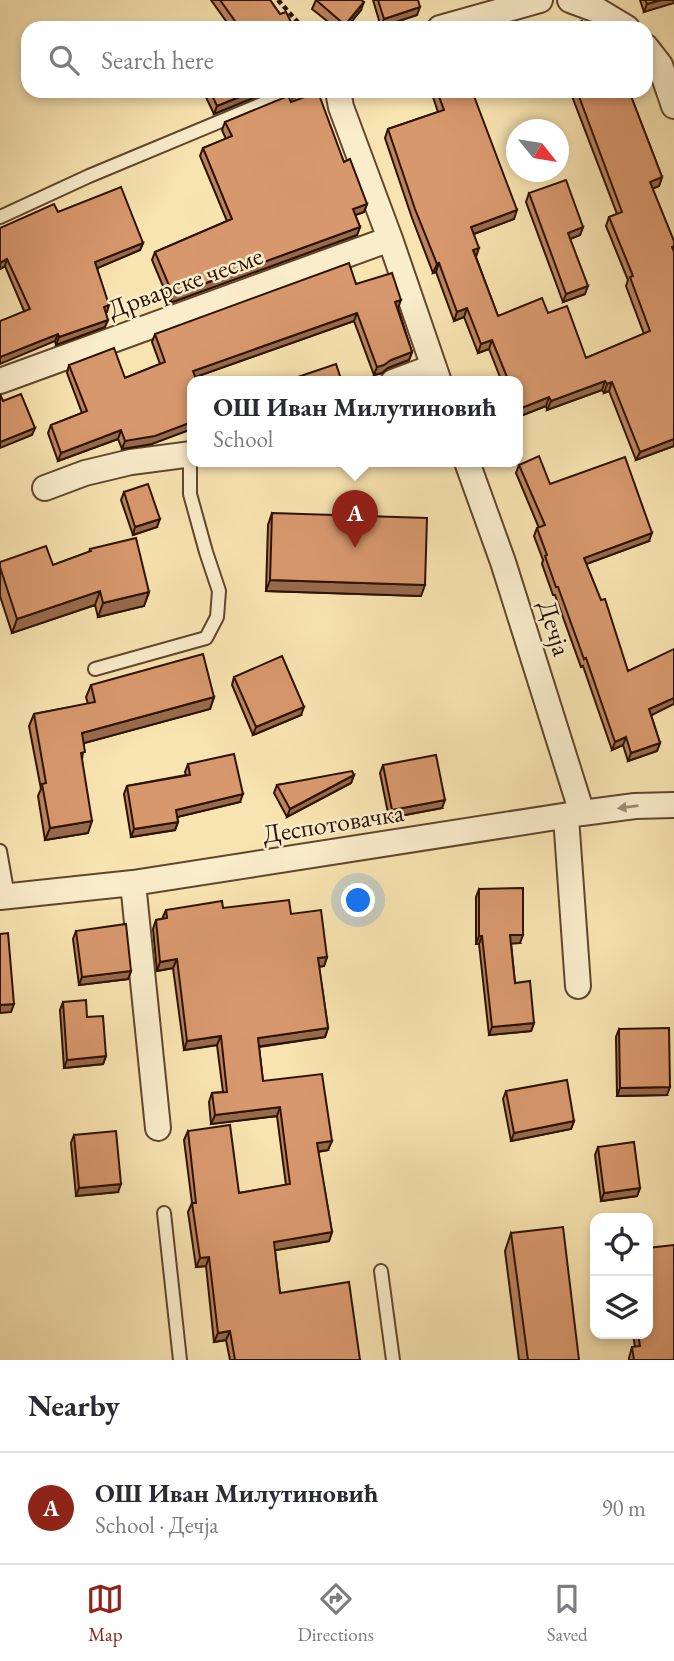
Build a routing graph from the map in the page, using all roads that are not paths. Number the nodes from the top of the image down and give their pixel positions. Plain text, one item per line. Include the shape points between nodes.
1 (540, 0) edge
2 (570, 0) edge
3 (465, 21) edge
4 (615, 21) edge
5 (660, 58) edge
6 (276, 98) edge
7 (339, 98) edge
8 (674, 106) edge
9 (0, 217) edge
10 (390, 239) junction
11 (436, 374) edge
12 (0, 382) edge
13 (187, 454) edge
14 (191, 467) edge
15 (469, 467) edge
16 (45, 488) dead end
17 (95, 669) dead end
18 (674, 805) edge
19 (574, 815) junction
20 (0, 850) edge
21 (133, 883) junction
22 (4, 897) edge
23 (579, 986) dead end
24 (158, 1128) dead end
25 (164, 1213) dead end
26 (381, 1271) dead end
27 (180, 1360) edge
28 (393, 1360) edge

1 - 3 street
2 - 4 street
5 - 8 street
6 - 9 lane
7 - 10 street
10 - 11 street
10 - 12 street, Дрварске чесме
13 - 16 street via 131,462
14 - 17 lane via 190,494 219,591 217,617 206,638
15 - 19 street, Дечја via 503,562
18 -> 19 street, Деспотовачка
19 - 21 street, Деспотовачка
19 - 23 street, Дечја
20 - 22 lane
21 - 22 street, Деспотовачка
21 - 24 street
25 - 27 lane
26 - 28 lane

